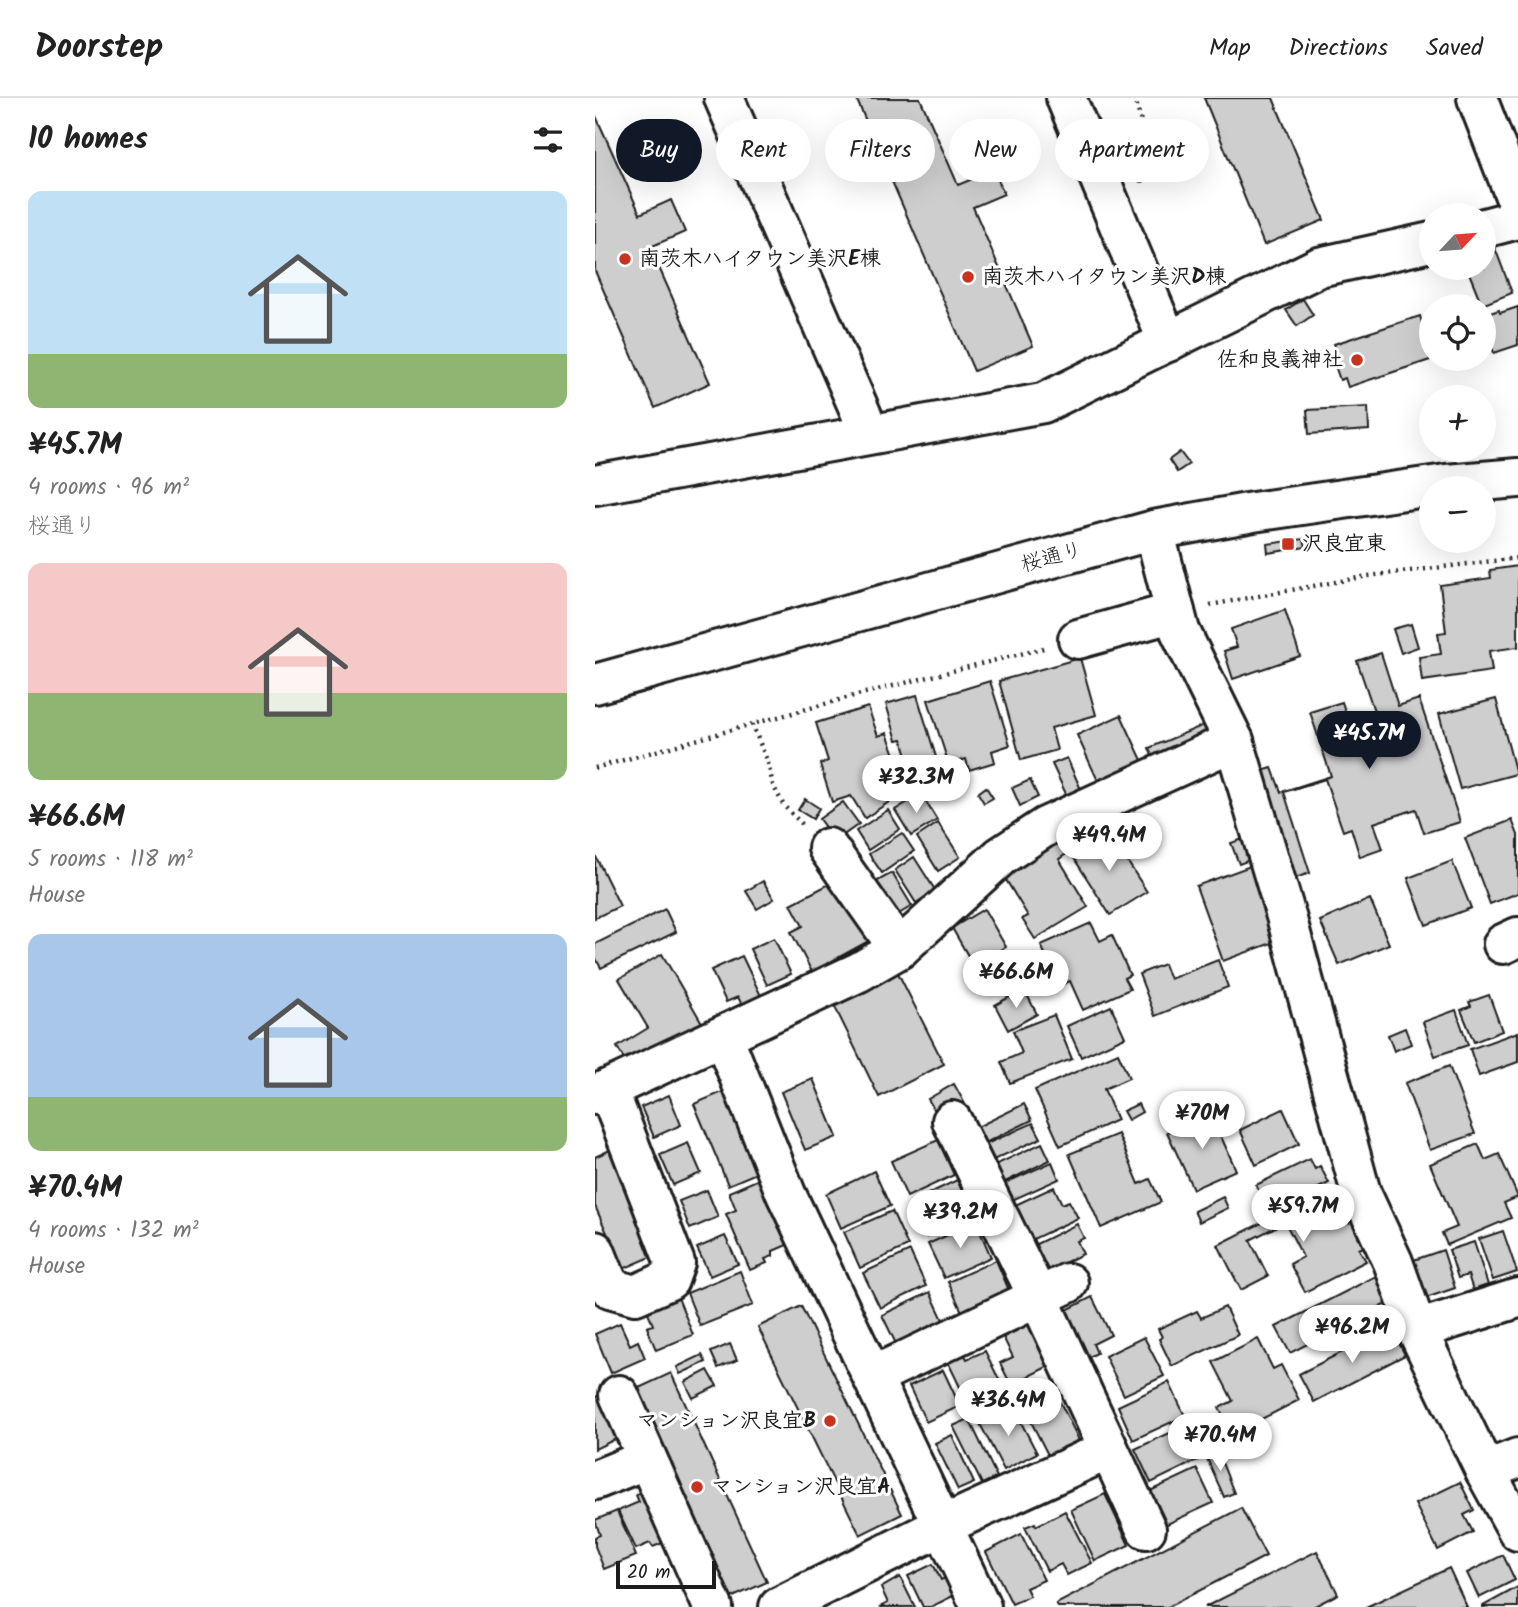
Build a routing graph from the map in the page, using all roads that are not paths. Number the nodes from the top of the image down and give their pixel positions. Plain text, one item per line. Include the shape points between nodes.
1 (724, 98) edge
2 (1066, 98) edge
3 (1477, 98) edge
4 (1518, 204) edge
5 (1518, 219) edge
6 (1496, 225) edge
7 (1419, 245) edge
8 (1167, 342) junction
9 (870, 434) junction
10 (1518, 478) edge
11 (595, 485) edge
12 (1154, 530) junction
13 (1175, 612) junction
14 (1078, 639) road end
15 (595, 684) edge
16 (1234, 741) junction
17 (828, 848) road end
18 (899, 949) junction
19 (723, 1036) junction
20 (602, 1092) edge
21 (952, 1121) dead end
22 (595, 1251) edge
23 (1053, 1290) junction
24 (1518, 1298) edge
25 (1417, 1330) junction
26 (873, 1376) junction
27 (619, 1395) dead end
28 (1108, 1450) junction
29 (647, 1459) junction
30 (1501, 1464) edge
31 (595, 1480) edge
32 (944, 1525) junction
33 (1146, 1528) dead end
34 (1518, 1531) edge
35 (713, 1607) edge
36 (779, 1607) edge
37 (982, 1607) edge

1 - 9 street
2 - 8 street
3 - 4 street
5 - 6 street
7 - 8 street via 1319,267
8 - 9 street via 1043,403
9 - 11 street
10 - 12 street, 桜通り via 1446,484
12 - 13 street
12 - 15 street, 桜通り
13 - 14 street
13 - 16 street
16 - 18 street via 1045,827 1002,856
16 - 25 street via 1361,1193 1393,1262
17 - 18 street
18 - 19 street
19 - 20 street
19 - 26 street via 786,1194
20 - 22 street via 675,1263 669,1280 635,1295 610,1287
21 - 23 street
23 - 26 street
23 - 28 street
24 - 25 street
25 - 30 street
26 - 32 street
27 - 29 street
28 - 32 street
28 - 33 street
29 - 31 street
29 - 35 street
30 - 34 street
32 - 36 street
32 - 37 street

